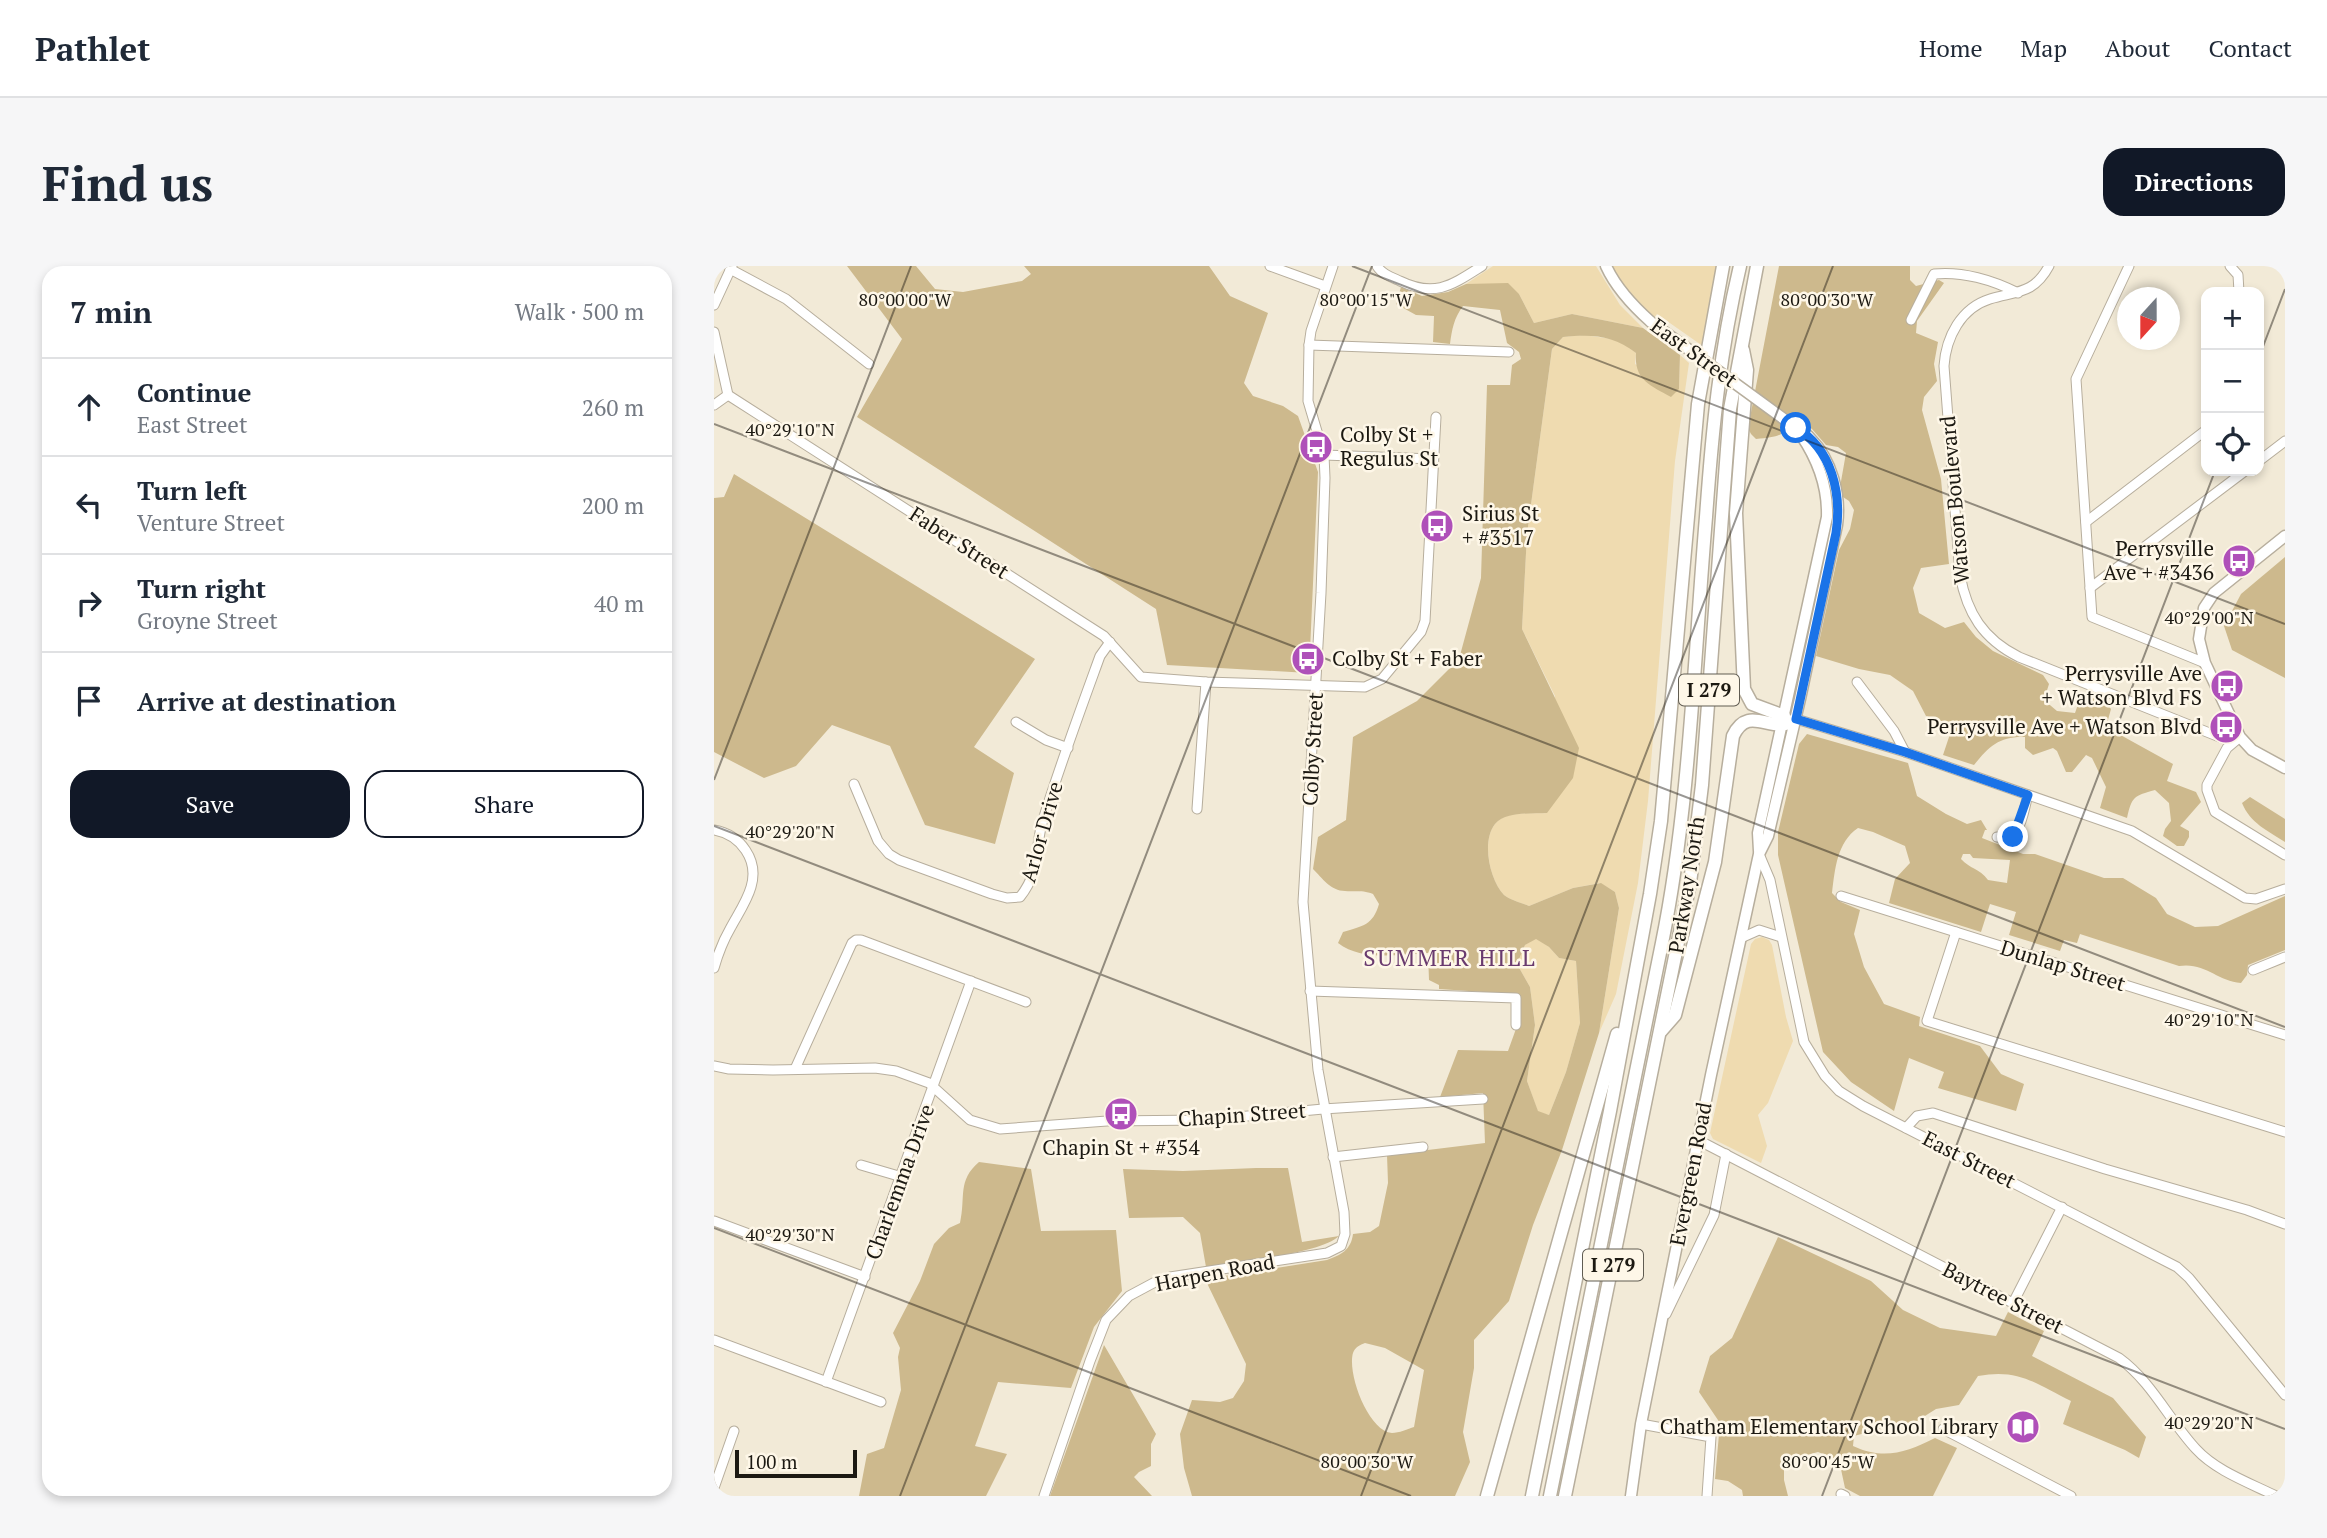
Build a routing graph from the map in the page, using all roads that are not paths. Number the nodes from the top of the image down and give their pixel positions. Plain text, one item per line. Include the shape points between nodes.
1 (1270, 266) edge
2 (1333, 266) edge
3 (1377, 266) edge
4 (1482, 266) edge
5 (1606, 266) edge
6 (1723, 266) edge
7 (1740, 266) edge
8 (1757, 266) edge
9 (2049, 266) edge
10 (2129, 266) edge
11 (2230, 266) edge
12 (731, 268) edge
13 (1325, 286) junction
14 (2239, 287) edge
15 (2018, 293) junction
16 (714, 305) edge
17 (1911, 320) dead end
18 (714, 332) edge
19 (1742, 343) junction
20 (1309, 345) junction
21 (1509, 352) dead end
22 (869, 363) dead end
23 (728, 395) junction
24 (714, 405) edge
25 (1436, 417) dead end
26 (2201, 434) edge
27 (2285, 441) edge
28 (1324, 455) junction
29 (2264, 457) edge
30 (1433, 459) junction
31 (2238, 476) edge
32 (2086, 522) junction
33 (2285, 536) edge
34 (2090, 588) junction
35 (1110, 642) junction
36 (2205, 663) junction
37 (1206, 682) junction
38 (1857, 682) dead end
39 (1316, 686) junction
40 (1787, 721) junction
41 (1016, 722) dead end
42 (2240, 737) junction
43 (1068, 748) junction
44 (1905, 752) junction
45 (2285, 768) edge
46 (854, 784) dead end
47 (2028, 795) junction
48 (1197, 809) dead end
49 (714, 830) edge
50 (1997, 837) dead end
51 (1759, 854) junction
52 (2285, 855) edge
53 (2285, 889) edge
54 (1841, 896) dead end
55 (1956, 932) junction
56 (1781, 937) junction
57 (1741, 939) junction
58 (2285, 957) edge
59 (714, 968) edge
60 (1635, 970) junction
61 (2253, 970) dead end
62 (971, 981) junction
63 (1310, 991) junction
64 (1026, 1002) dead end
65 (1516, 1024) dead end
66 (1659, 1034) junction
67 (2285, 1035) edge
68 (714, 1066) edge
69 (795, 1069) junction
70 (934, 1087) junction
71 (1483, 1099) dead end
72 (1323, 1109) junction
73 (1906, 1128) junction
74 (2285, 1132) edge
75 (1698, 1140) junction
76 (1423, 1147) dead end
77 (1726, 1154) junction
78 (1333, 1157) junction
79 (861, 1165) dead end
80 (902, 1177) junction
81 (2062, 1207) junction
82 (714, 1221) edge
83 (2285, 1224) edge
84 (1345, 1234) joint
85 (865, 1277) junction
86 (2013, 1303) junction
87 (1661, 1325) junction
88 (714, 1340) edge
89 (827, 1381) junction
90 (2285, 1395) edge
91 (881, 1402) dead end
92 (1641, 1424) junction
93 (1942, 1429) dead end
94 (734, 1431) dead end
95 (714, 1489) edge
96 (1044, 1496) edge
97 (1487, 1496) edge
98 (1532, 1496) edge
99 (1550, 1496) edge
100 (1565, 1496) edge
101 (1631, 1496) edge
102 (1707, 1496) edge
103 (2071, 1496) edge
104 (2276, 1496) edge

1 - 13 street
2 - 13 street, Colby Street
3 - 4 street via 1415,288 1429,290 1454,284
5 - 40 main road, East Street, bridge via 1634,308 1792,425 1821,472 1826,517
6 - 60 highway, Parkway North / I 279 via 1698,404 1661,821
7 - 99 highway via 1712,432 1675,872
8 - 19 highway, Parkway North / I 279
9 - 15 street, Watson Boulevard via 2041,280
10 - 32 street via 2076,376
11 - 14 street via 2238,275
12 - 16 street
12 - 22 street via 786,299
13 - 20 street, Colby Street
15 - 17 street via 2000,283 1934,274
15 - 42 street, Watson Boulevard via 1990,299 1969,310 1952,332 1944,355 1960,575 1972,617 1992,641 2019,657 2222,738
18 - 23 street
19 - 40 highway via 1747,370 1737,534 1744,689 1752,704
19 - 66 highway, Parkway North / I 279 via 1730,409 1697,838
20 - 21 street
20 - 28 street, Colby Street via 1308,401
23 - 24 street
23 - 35 street, Faber Street
25 - 30 street
26 - 32 street
27 - 29 street
28 - 30 street
28 - 39 street, Colby Street
30 - 39 street via 1421,632 1382,679 1365,687
31 - 34 street
32 - 34 street
33 - 36 main road via 2223,583 2207,603 2199,632
34 - 36 street via 2092,617
35 - 37 street, Faber Street via 1141,677
35 - 43 street, Arlor Drive via 1100,656
36 - 42 main road
37 - 39 street, Faber Street
37 - 48 street
38 - 44 street
39 - 63 street, Colby Street via 1303,902
40 - 44 street
40 - 51 main road, East Street via 1758,833
40 - 66 highway via 1750,720 1733,736 1715,862 1675,1015
41 - 43 street
42 - 45 main road via 2252,750
42 - 52 street via 2227,748 2207,785 2212,807
43 - 46 street, Arlor Drive via 1041,828 1034,872 1020,897 992,894 894,857 878,841
44 - 47 street
47 - 50 street via 2015,834
47 - 53 street via 2132,831 2245,898
49 - 59 street via 743,845 753,878
51 - 56 street, East Street via 1770,880
51 - 57 main road, Evergreen Road
54 - 55 street, Dunlap Street
55 - 67 street, Dunlap Street
55 - 74 street via 1927,1021
56 - 57 street via 1759,930
56 - 73 street, East Street via 1801,1032 1813,1060 1839,1091
57 - 75 main road, Evergreen Road
58 - 61 street
60 - 97 highway
60 - 98 highway, Parkway North / I 279
62 - 64 street
62 - 69 street via 862,940 854,941
62 - 70 street, Charlemma Drive
63 - 65 street via 1516,999
63 - 72 street, Colby Street
66 - 100 highway, Parkway North / I 279
68 - 69 street
69 - 70 street via 875,1068 896,1071
70 - 72 street, Chapin Street via 970,1120 1000,1129 1205,1120
70 - 80 street, Charlemma Drive
71 - 72 street, Chapin Street
72 - 78 street, Colby Street
73 - 81 street, East Street
73 - 83 street via 1917,1116 1933,1113
75 - 77 street, Baytree Street
75 - 87 main road, Evergreen Road
76 - 78 street
77 - 86 street, Baytree Street
77 - 87 street via 1714,1215
78 - 84 street, Colby Street
79 - 80 street
80 - 85 street, Charlemma Drive
81 - 86 street
81 - 90 street, East Street via 2184,1272
82 - 85 street
84 - 96 street, Harpen Road via 1341,1246 1327,1252 1170,1277 1129,1296 1106,1320
85 - 89 street, Charlemma Drive
86 - 104 street, Baytree Street via 2125,1363 2200,1454
87 - 92 main road, Evergreen Road
88 - 89 street
89 - 91 street
92 - 101 main road, Evergreen Road
92 - 102 street via 1711,1437
93 - 103 street
94 - 95 street

